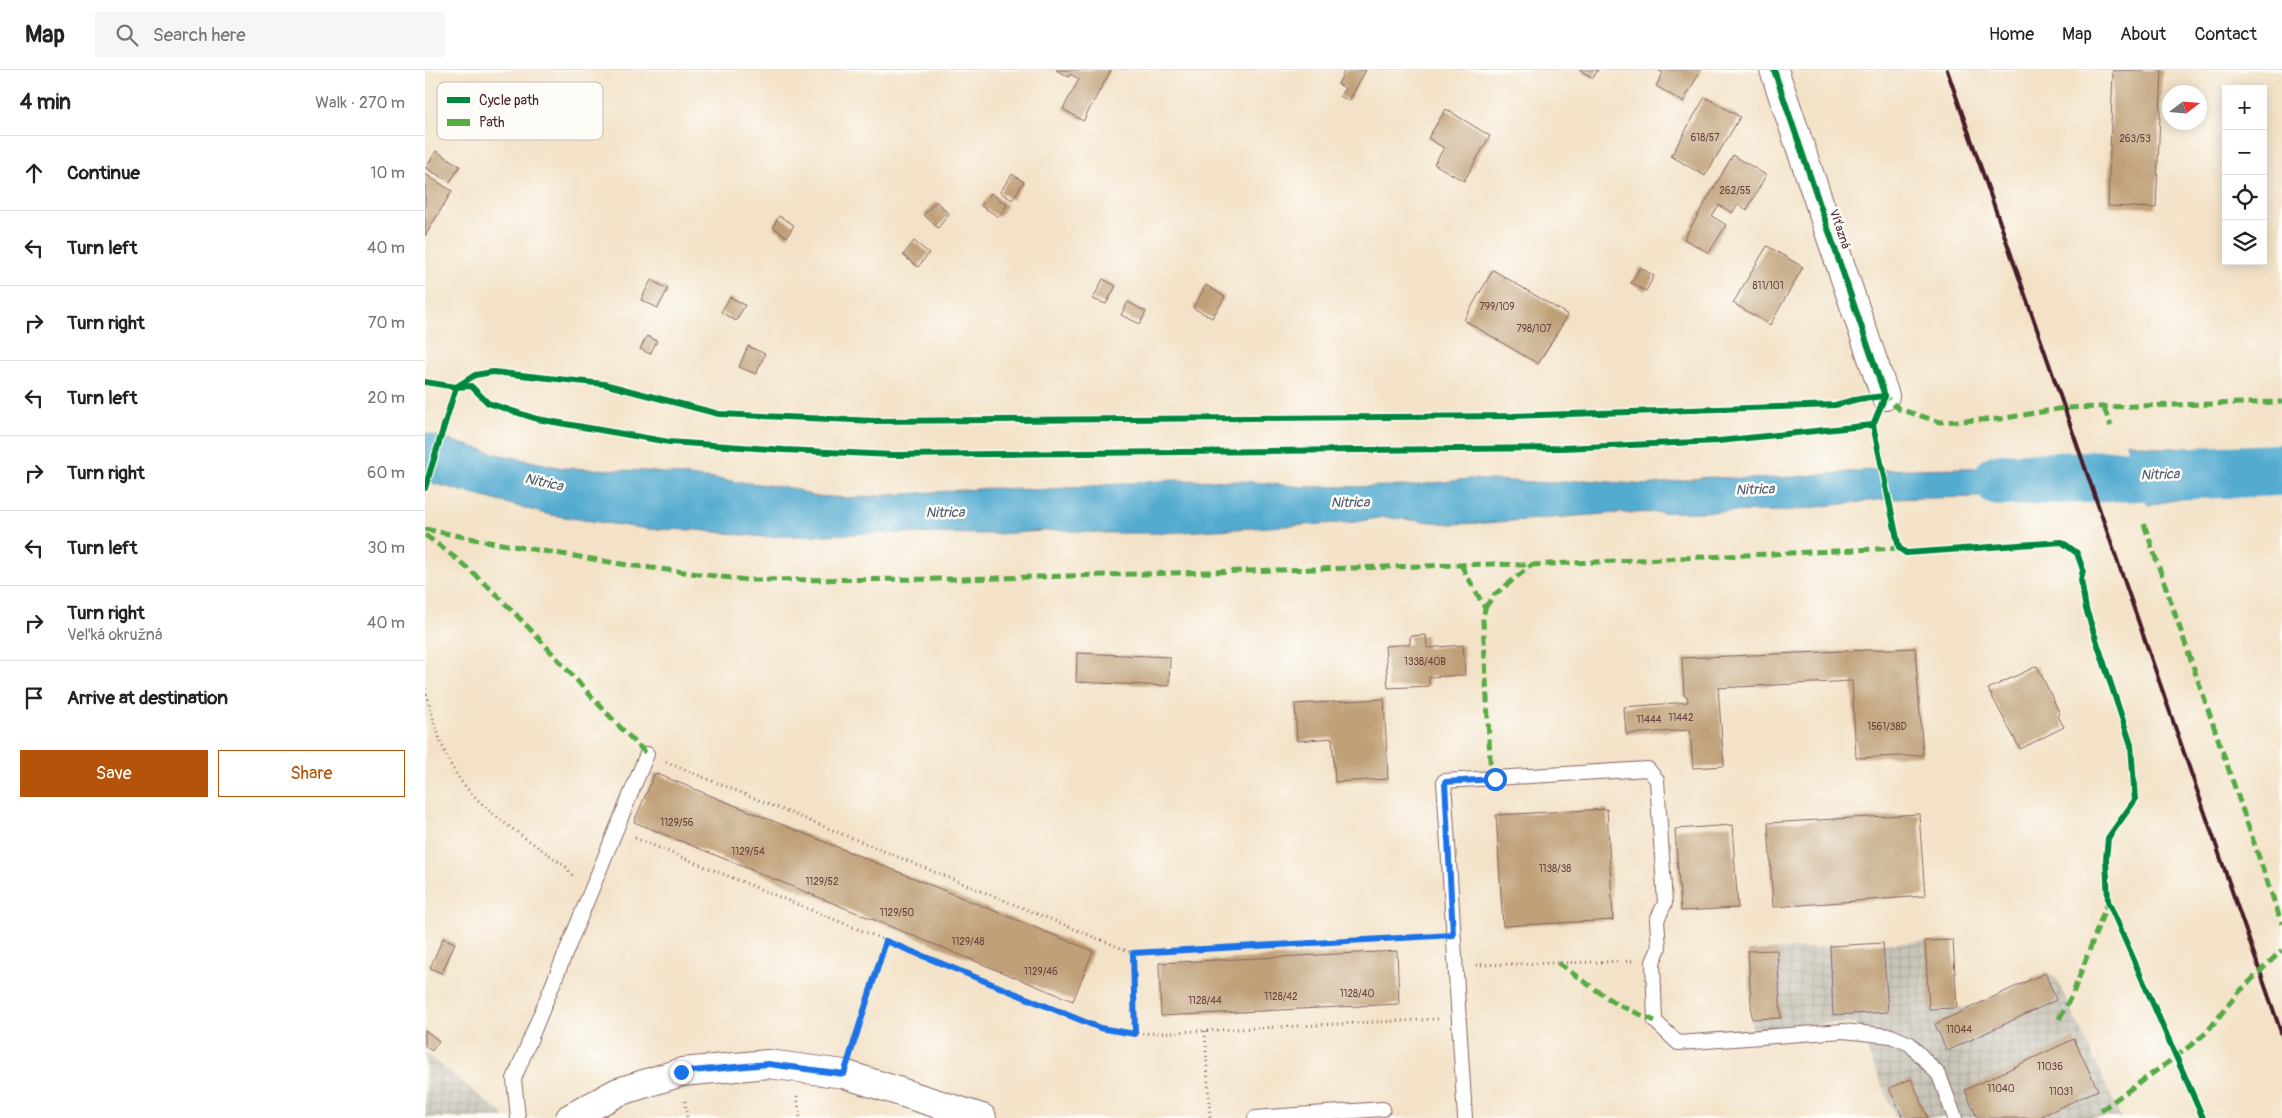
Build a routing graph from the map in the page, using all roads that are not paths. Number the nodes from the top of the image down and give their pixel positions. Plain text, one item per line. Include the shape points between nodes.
1 (1774, 70) edge
2 (1885, 396) dead end
3 (647, 754) road end
4 (1383, 1109) dead end
5 (518, 1118) edge
6 (570, 1118) edge
7 (979, 1118) edge
8 (1255, 1118) edge
9 (1465, 1118) edge
10 (1955, 1118) edge

1 - 2 street, Víťazná
3 - 5 lane via 514,1078
4 - 8 lane
6 - 7 street via 618,1092 681,1072 768,1064 844,1074
9 - 10 lane via 1445,782 1648,769 1657,780 1665,903 1657,920 1659,948 1653,962 1655,1021 1677,1043 1843,1031 1891,1036 1910,1044 1939,1075

